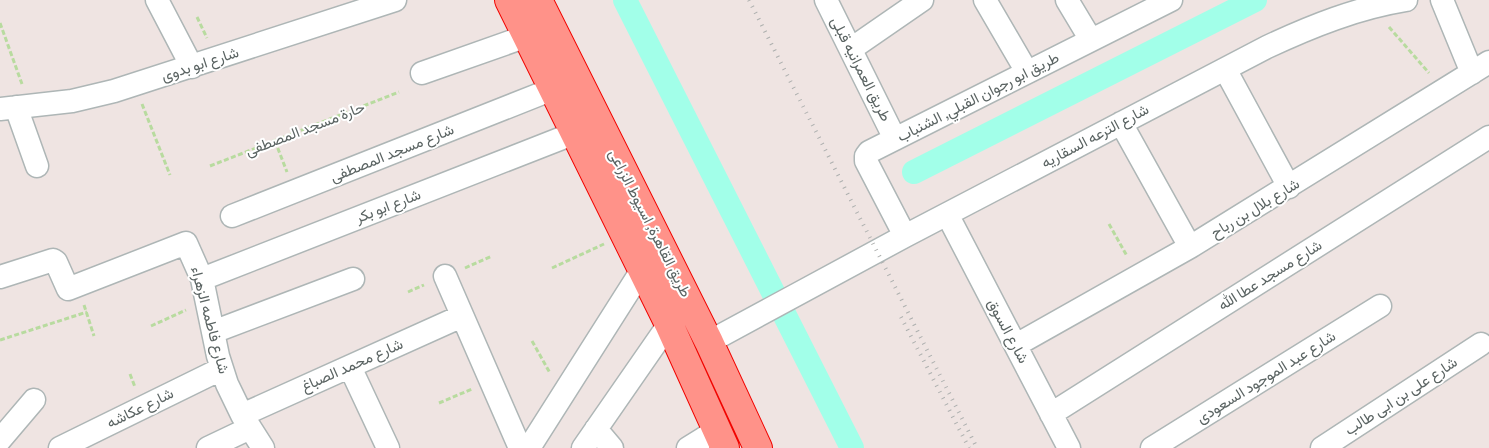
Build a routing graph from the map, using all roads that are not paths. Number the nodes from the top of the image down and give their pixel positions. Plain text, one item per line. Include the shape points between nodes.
1 (157, 0) edge
2 (395, 0) edge
3 (510, 0) edge
4 (538, 0) edge
5 (826, 0) edge
6 (922, 0) edge
7 (984, 0) edge
8 (1067, 0) edge
9 (1171, 0) edge
10 (1406, 0) edge
11 (1442, 0) edge
12 (527, 36) junction
13 (1091, 40) junction
14 (851, 49) junction
15 (192, 67) junction
16 (1480, 68) edge
17 (1225, 69) junction
18 (1026, 72) junction
19 (422, 73) dead end
20 (553, 89) junction
21 (16, 107) edge
22 (1121, 123) junction
23 (575, 133) junction
24 (1489, 137) edge
25 (895, 139) junction
26 (37, 166) dead end
27 (1289, 187) junction
28 (947, 214) junction
29 (232, 216) dead end
30 (905, 236) junction
31 (1190, 247) junction
32 (642, 270) junction
33 (445, 276) dead end
34 (0, 277) edge
35 (353, 279) dead end
36 (204, 290) junction
37 (1380, 306) dead end
38 (462, 316) junction
39 (668, 324) junction
40 (213, 332) junction
41 (710, 342) junction
42 (1481, 344) dead end
43 (1016, 346) junction
44 (350, 367) junction
45 (221, 369) junction
46 (34, 400) dead end
47 (1051, 414) junction
48 (246, 421) junction
49 (596, 429) junction
50 (721, 439) edge
51 (0, 440) edge
52 (0, 444) edge
53 (5, 448) edge
54 (60, 448) edge
55 (208, 448) edge
56 (263, 448) edge
57 (388, 448) edge
58 (520, 448) edge
59 (530, 448) edge
60 (584, 448) edge
61 (612, 448) edge
62 (688, 448) edge
63 (758, 448) edge
64 (1069, 448) edge
65 (1152, 448) edge
66 (1322, 448) edge

1 - 15 street
2 - 15 street, شارع ابو بدوى
3 - 12 highway, طريق القاهرة, اسيوط الزراعى
4 - 41 highway, طريق القاهرة, اسيوط الزراعى
5 - 14 street, طريق العمرانيه قبلى
6 - 14 street
7 - 18 street
8 - 13 street
9 - 13 street, طريق ابو رجوان القبلي, الشنباب
10 - 17 street, شارع الترعه السقاريه via 1308,28
11 - 16 street
12 - 19 street
12 - 20 highway, طريق القاهرة, اسيوط الزراعى
13 - 18 street, طريق ابو رجوان القبلي, الشنباب
14 - 25 street, طريق العمرانيه قبلى
15 - 21 street, شارع ابو بدوى via 135,86 72,101
16 - 27 street, شارع بلال بن رباح
17 - 22 street, شارع الترعه السقاريه
17 - 27 street
18 - 25 street, طريق ابو رجوان القبلي, الشنباب
20 - 23 highway, طريق القاهرة, اسيوط الزراعى
20 - 29 street, شارع مسجد المصطفى
21 - 26 street
22 - 28 street, شارع الترعه السقاريه
22 - 31 street
23 - 32 highway, طريق القاهرة, اسيوط الزراعى
23 - 36 street, شارع ابو بكر
24 - 47 street, شارع مسجد عطا الله
25 - 30 street, طريق ابو رجوان القبلي, الشنباب via 869,152 866,161
27 - 31 street, شارع بلال بن رباح
28 - 30 street, شارع الترعه السقاريه
28 - 43 street, شارع السوق
30 - 41 street, شارع الترعه السقاريه
31 - 43 street, شارع بلال بن رباح
32 - 39 highway, طريق القاهرة, اسيوط الزراعى
32 - 59 street
33 - 38 street
34 - 36 street, شارع فاطمه الزهراء via 53,260 67,289 186,243
35 - 40 street
36 - 40 street, شارع فاطمه الزهراء
37 - 65 street, شارع عبد الموجود السعودى
38 - 44 street, شارع محمد الصباغ
38 - 58 street
39 - 49 street
39 - 50 highway, طريق القاهرة, اسيوط الزراعى
40 - 45 street, شارع فاطمه الزهراء
41 - 63 highway, طريق القاهرة, اسيوط الزراعى
42 - 66 street, شارع على بن ابى طالب
43 - 47 street, شارع السوق
44 - 48 street, شارع محمد الصباغ
44 - 57 street
45 - 48 street, شارع فاطمه الزهراء
45 - 54 street, شارع عكاشه
46 - 51 street
47 - 64 street, شارع السوق
48 - 55 street, شارع محمد الصباغ
48 - 56 street, شارع فاطمه الزهراء
49 - 60 street
49 - 61 street
50 - 62 street
52 - 53 street

